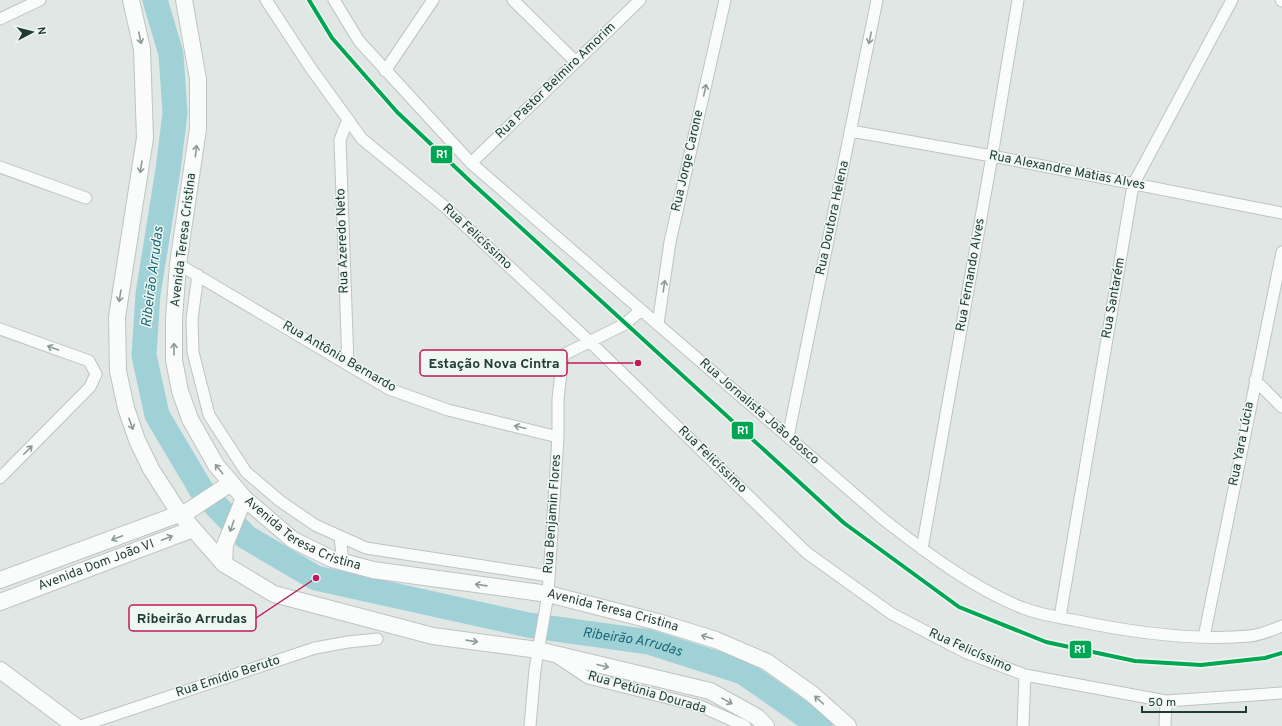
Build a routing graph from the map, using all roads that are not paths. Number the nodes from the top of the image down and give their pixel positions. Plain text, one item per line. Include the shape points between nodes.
1 (40, 0) edge
2 (131, 0) edge
3 (184, 0) edge
4 (266, 0) edge
5 (334, 0) edge
6 (433, 0) edge
7 (513, 0) edge
8 (640, 0) edge
9 (725, 0) edge
10 (877, 0) edge
11 (1018, 0) edge
12 (1232, 0) edge
13 (0, 19) edge
14 (576, 62) junction
15 (385, 71) junction
16 (348, 119) junction
17 (851, 131) junction
18 (992, 156) junction
19 (471, 163) junction
20 (0, 167) edge
21 (1133, 184) junction
22 (86, 198) dead end
23 (1282, 214) edge
24 (1282, 252) edge
25 (178, 264) junction
26 (198, 275) junction
27 (641, 310) junction
28 (658, 324) junction
29 (0, 329) edge
30 (589, 341) junction
31 (348, 364) junction
32 (1255, 380) junction
33 (1282, 407) edge
34 (558, 436) junction
35 (788, 437) junction
36 (0, 478) edge
37 (227, 486) junction
38 (241, 502) junction
39 (185, 512) junction
40 (193, 529) junction
41 (340, 537) junction
42 (922, 549) junction
43 (428, 558) junction
44 (441, 560) junction
45 (343, 562) junction
46 (224, 564) junction
47 (497, 568) junction
48 (549, 576) junction
49 (425, 577) junction
50 (441, 579) junction
51 (0, 580) edge
52 (499, 587) junction
53 (547, 599) junction
54 (0, 602) edge
55 (1060, 618) junction
56 (1282, 626) edge
57 (1204, 637) junction
58 (377, 639) dead end
59 (543, 648) junction
60 (0, 670) edge
61 (1025, 675) junction
62 (1282, 693) edge
63 (1166, 701) junction
64 (75, 726) edge
65 (81, 726) edge
66 (530, 726) edge
67 (745, 726) edge
68 (766, 726) edge
69 (848, 726) edge
70 (1023, 726) edge
71 (1164, 726) edge

1 - 13 street
2 -> 39 main road via 142,49 145,138 117,317 118,371 126,408 137,440 151,469
25 -> 3 main road, Avenida Teresa Cristina via 198,129 198,79
4 - 16 street, Rua Felicíssimo
5 - 15 street, Rua Jornalista João Bosco via 360,41
6 - 15 street
7 - 14 street
8 - 14 street, Rua Pastor Belmiro Amorim
28 -> 9 street, Rua Jorge Carone via 670,242
10 -> 17 street, Rua Doutora Helena
11 - 18 street, Rua Fernando Alves
12 - 21 street, Rua Santarém
14 - 19 street, Rua Pastor Belmiro Amorim
15 - 19 street, Rua Jornalista João Bosco
16 - 30 street, Rua Felicíssimo via 362,139 444,206
16 - 31 street, Rua Azeredo Neto via 340,140
17 - 18 street, Rua Alexandre Matias Alves
17 - 35 street, Rua Doutora Helena
18 - 21 street, Rua Alexandre Matias Alves
18 - 42 street, Rua Fernando Alves
19 - 27 street, Rua Jornalista João Bosco
20 - 22 street
21 - 23 street, Rua Alexandre Matias Alves
21 - 55 street, Rua Santarém
24 - 32 street, Rua Yara Lúcia
25 - 26 street, Rua Antônio Bernardo
37 -> 25 main road, Avenida Teresa Cristina via 190,419 180,391 174,360
26 - 31 street, Rua Antônio Bernardo
26 - 41 street, Avenida Teresa Cristina via 192,320 194,352 208,415 246,472 303,517
27 - 28 street, Rua Jornalista João Bosco
27 - 30 street via 625,324
28 - 35 street, Rua Jornalista João Bosco
36 -> 29 street via 90,387 96,374 89,361
30 - 34 street, Rua Benjamin Flores via 563,355 558,399
30 - 61 street, Rua Felicíssimo via 807,553 892,614 965,652
34 -> 31 street, Rua Antônio Bernardo via 448,410 389,389
32 - 33 street
32 - 57 street, Rua Yara Lúcia
34 - 48 street, Rua Benjamin Flores
35 - 42 street, Rua Jornalista João Bosco
37 - 38 main road, Avenida Teresa Cristina
37 - 39 main road, Avenida Dom João VI
38 - 45 main road, Avenida Teresa Cristina via 293,540
38 -> 46 main road via 225,545
39 - 40 main road
39 -> 51 main road, Avenida Dom João VI
40 - 46 main road
54 -> 40 main road, Avenida Dom João VI
41 - 43 street, Avenida Teresa Cristina via 366,548
41 - 45 street
42 - 55 street, Rua Jornalista João Bosco via 986,590 1023,608
43 - 44 street, Avenida Teresa Cristina
43 - 49 street
44 - 47 street, Avenida Teresa Cristina
44 - 50 street
45 - 49 main road, Avenida Teresa Cristina via 373,570
46 -> 59 main road via 274,594 291,600 433,636
47 - 48 street, Avenida Teresa Cristina
47 - 52 street
48 - 53 street, Rua Benjamin Flores
49 - 50 main road, Avenida Teresa Cristina
52 -> 50 main road, Avenida Teresa Cristina
52 - 53 main road, Avenida Teresa Cristina
53 - 59 street, Rua Benjamin Flores
69 -> 53 main road, Avenida Teresa Cristina via 812,694 767,662 729,645 658,622
55 - 57 street, Rua Jornalista João Bosco via 1124,631
56 - 57 street, Rua Jornalista João Bosco via 1252,636
58 - 65 street, Rua Emídio Beruto via 315,648
59 - 66 street, Rua Benjamin Flores
59 - 67 street, Rua Petúnia Dourada via 588,678 700,706
59 -> 68 main road via 710,691 757,717
60 - 64 main road
61 - 63 street, Rua Felicíssimo
61 - 70 street
62 - 63 street, Rua Felicíssimo
63 - 71 street

